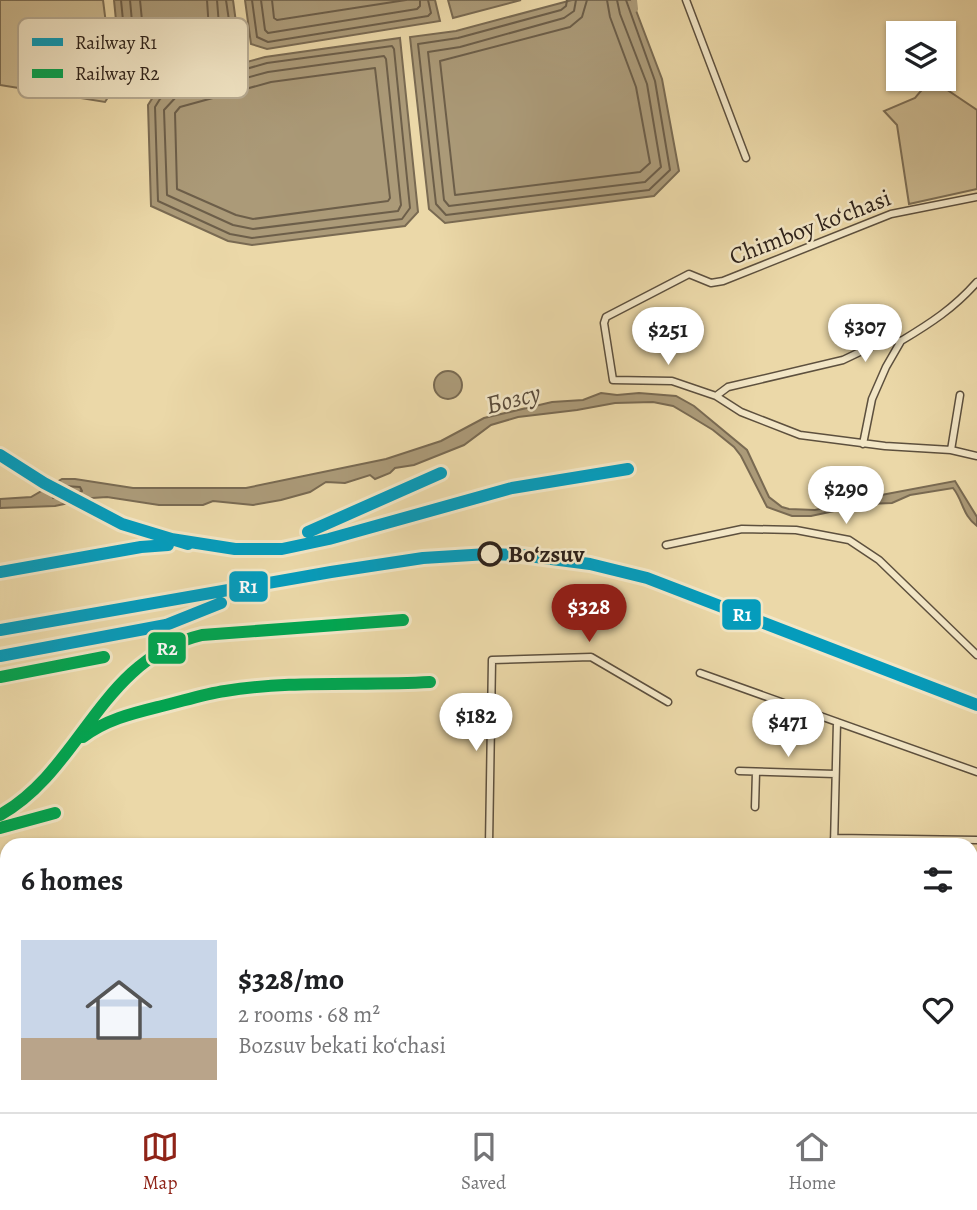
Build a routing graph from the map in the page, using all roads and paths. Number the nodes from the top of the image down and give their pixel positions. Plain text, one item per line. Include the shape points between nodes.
1 (686, 0) edge
2 (746, 158) dead end
3 (977, 197) edge
4 (977, 282) edge
5 (901, 341) junction
6 (960, 395) dead end
7 (716, 396) junction
8 (863, 444) junction
9 (951, 450) junction
10 (977, 456) edge
11 (666, 545) dead end
12 (977, 656) edge
13 (700, 673) dead end
14 (668, 702) dead end
15 (836, 722) junction
16 (739, 771) dead end
17 (756, 772) junction
18 (977, 772) edge
19 (835, 774) junction
20 (755, 807) dead end
21 (489, 838) edge
22 (834, 838) edge

1 - 2 street
3 - 7 street, Chimboy ko‘chasi via 891,214 723,281 711,283 688,274 606,317 613,380 672,381
4 - 5 street via 940,318
5 - 7 street via 887,339 843,360 728,387
5 - 8 street via 872,399
6 - 9 street
7 - 8 street via 741,412 800,435
8 - 9 street
9 - 10 street
11 - 12 street via 742,529 796,530 849,540 879,560
13 - 15 street
14 - 21 street via 591,657 492,660
15 - 18 street
15 - 19 street
16 - 17 street
17 - 19 street
17 - 20 street
19 - 22 street

